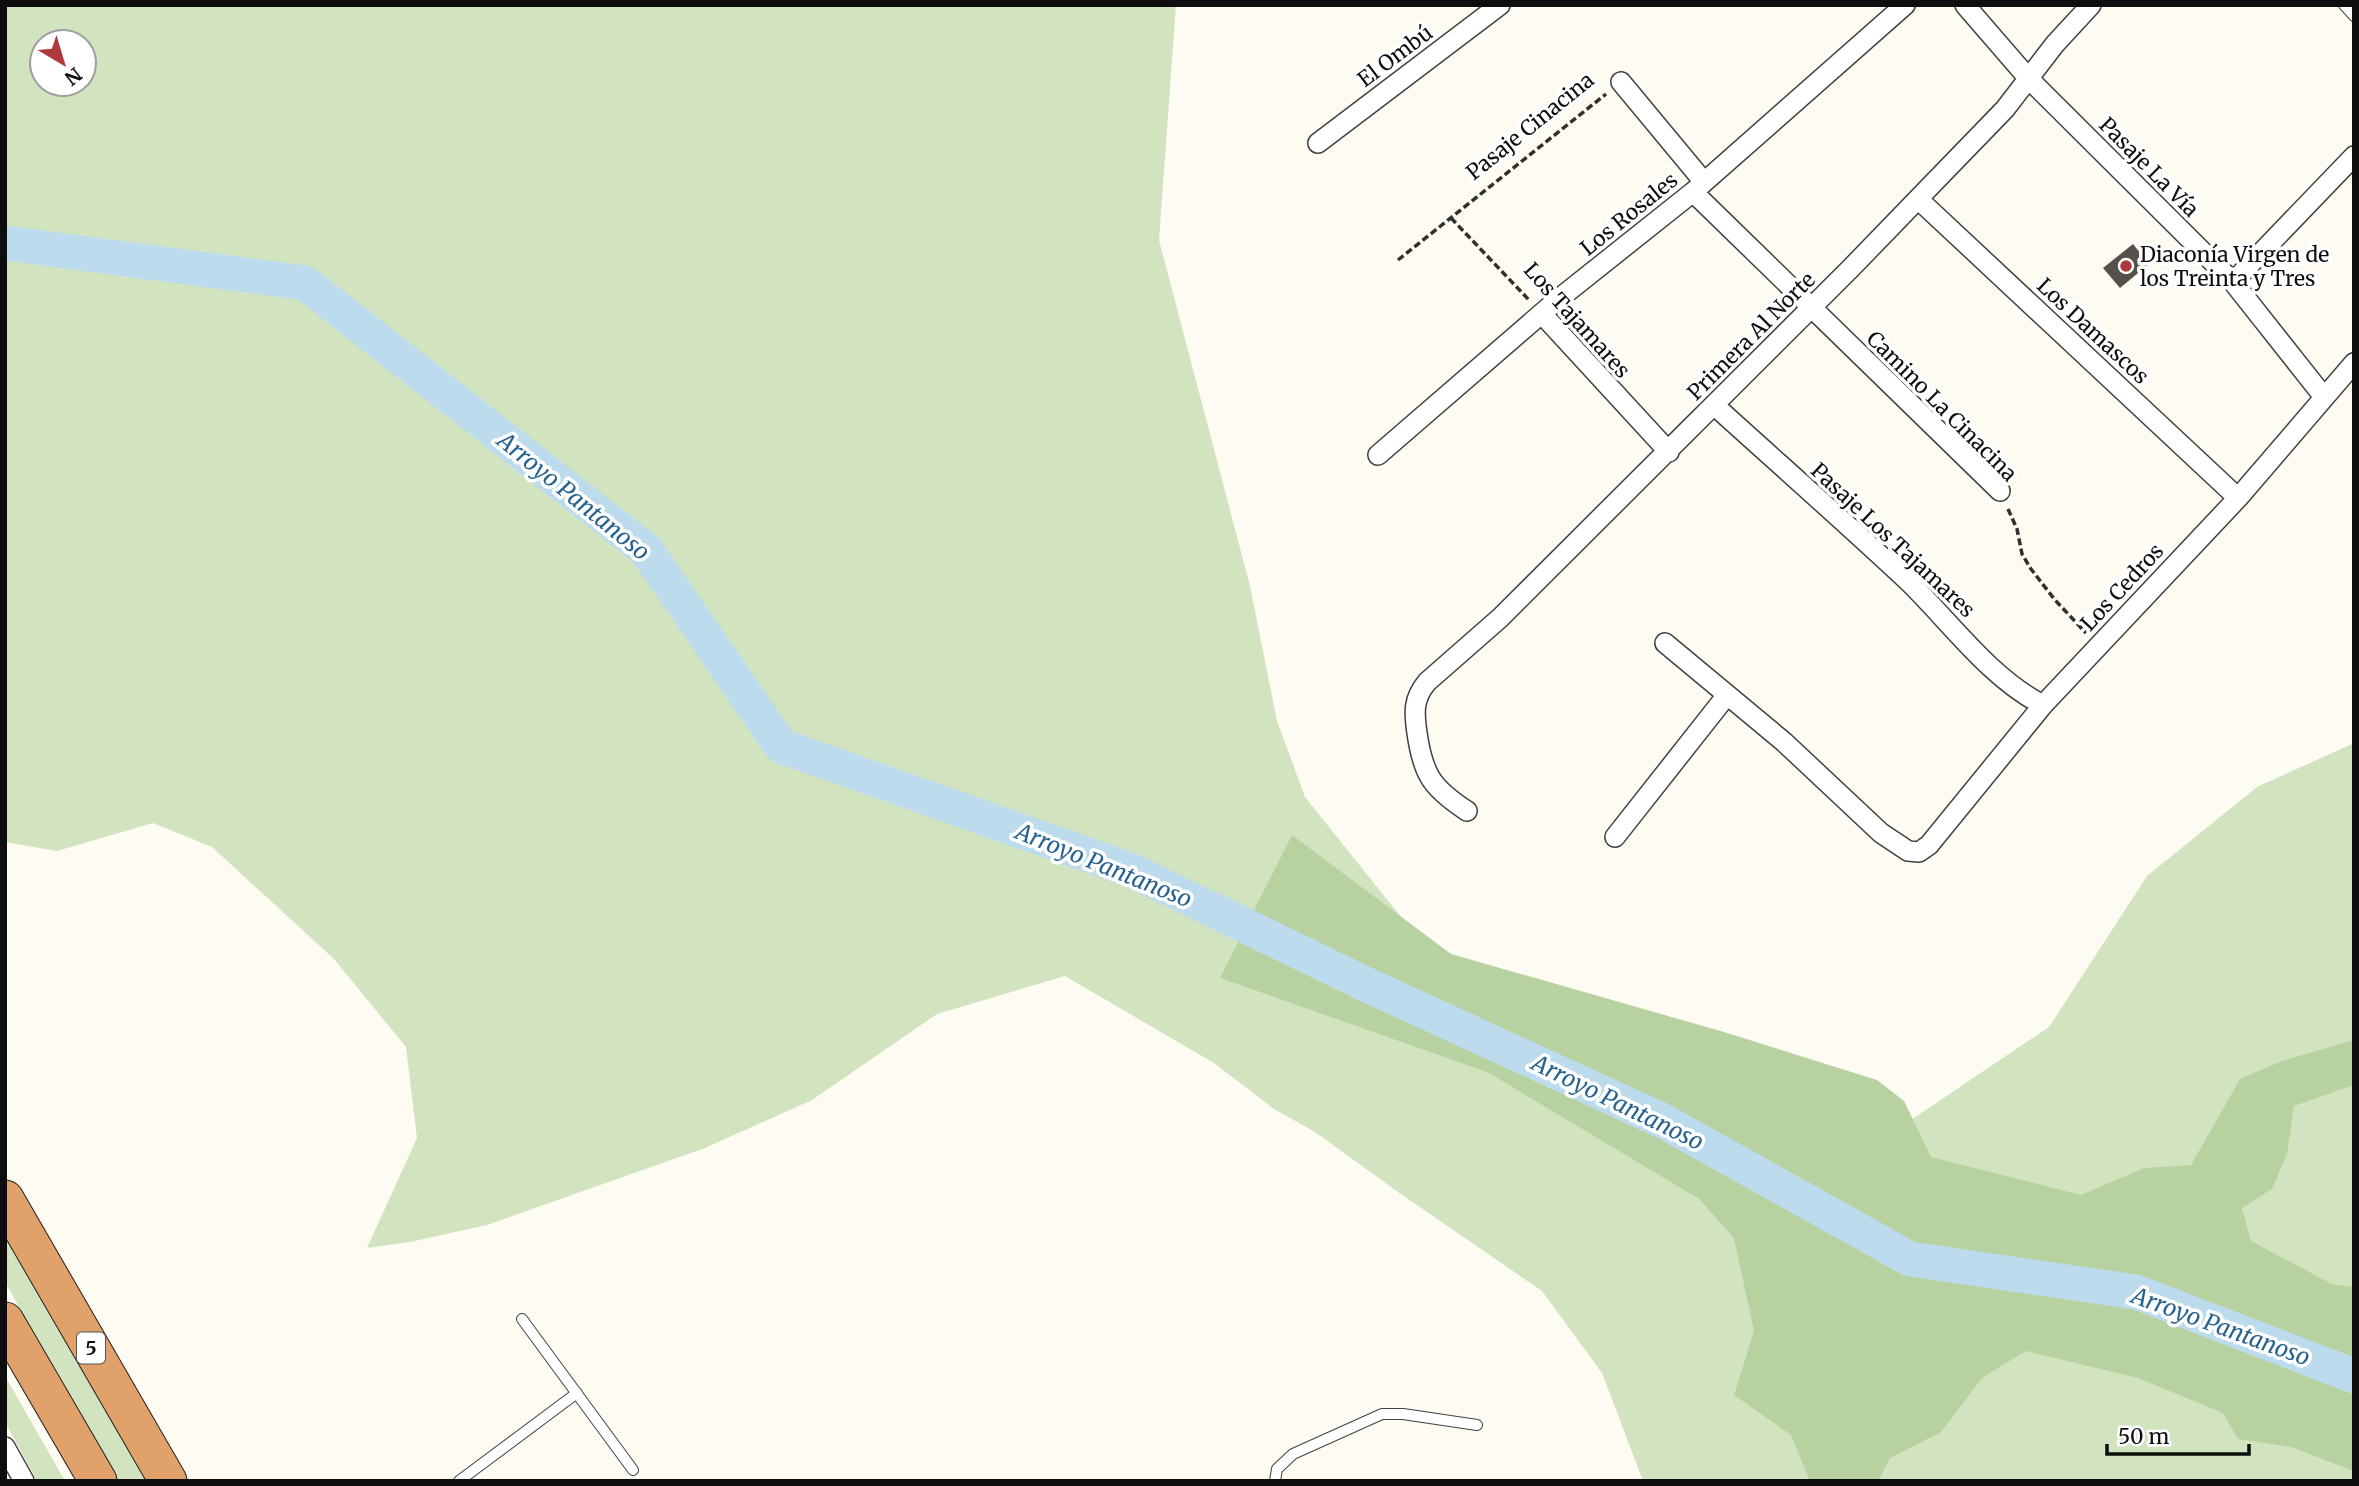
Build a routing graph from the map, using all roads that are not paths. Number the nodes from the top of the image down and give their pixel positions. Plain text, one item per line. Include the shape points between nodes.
1 (1500, 5) edge
2 (1905, 5) edge
3 (1965, 5) edge
4 (2091, 5) edge
5 (2343, 5) edge
6 (2354, 16) edge
7 (2029, 79) junction
8 (1622, 82) road end
9 (1318, 143) dead end
10 (2354, 156) edge
11 (1699, 187) junction
12 (1918, 199) junction
13 (2233, 282) junction
14 (1811, 308) junction
15 (1543, 315) junction
16 (2354, 363) edge
17 (2324, 397) junction
18 (1714, 405) junction
19 (1669, 452) junction
20 (1378, 455) dead end
21 (2000, 491) road end
22 (2238, 498) junction
23 (1665, 643) dead end
24 (1727, 695) junction
25 (2043, 705) junction
26 (1467, 811) dead end
27 (1615, 837) dead end
28 (5, 1199) edge
29 (523, 1319) dead end
30 (5, 1321) edge
31 (577, 1393) junction
32 (1477, 1425) dead end
33 (5, 1447) edge
34 (633, 1470) dead end
35 (24, 1481) edge
36 (97, 1481) edge
37 (168, 1481) edge
38 (459, 1481) edge
39 (1275, 1481) edge

1 - 9 street, El Ombú
2 - 11 street, Los Rosales
3 - 7 street, Pasaje La Vía
4 - 7 street, Primera Al Norte
5 - 6 lane
7 - 12 street, Primera Al Norte
7 - 13 street, Pasaje La Vía
8 - 11 street, Pasaje Cinacina
10 - 13 street
11 - 14 street, Pasaje Cinacina
11 - 15 street, Los Rosales
12 - 14 street, Primera Al Norte
12 - 22 street, Los Damascos
13 - 17 street, Pasaje La Vía
14 - 18 street, Primera Al Norte
14 - 21 street, Camino La Cinacina
15 - 19 street, Los Tajamares
15 - 20 street, Los Rosales
16 - 17 street, Los Cedros
17 - 22 street, Los Cedros
18 - 19 street, Primera Al Norte
18 - 25 street, Pasaje Los Tajamares via 1910,583 1998,672
19 - 26 street, Primera Al Norte via 1500,618 1427,682 1415,701 1421,761 1428,776 1445,797
22 - 25 street, Los Cedros
23 - 24 street
24 - 25 street, Los Cedros via 1881,833 1908,851 1919,852
24 - 27 street
28 - 37 highway, 5
29 - 31 lane
30 - 36 highway
31 - 34 lane
31 - 38 lane
32 - 39 lane via 1382,1414 1293,1454 1277,1469
33 - 35 street

